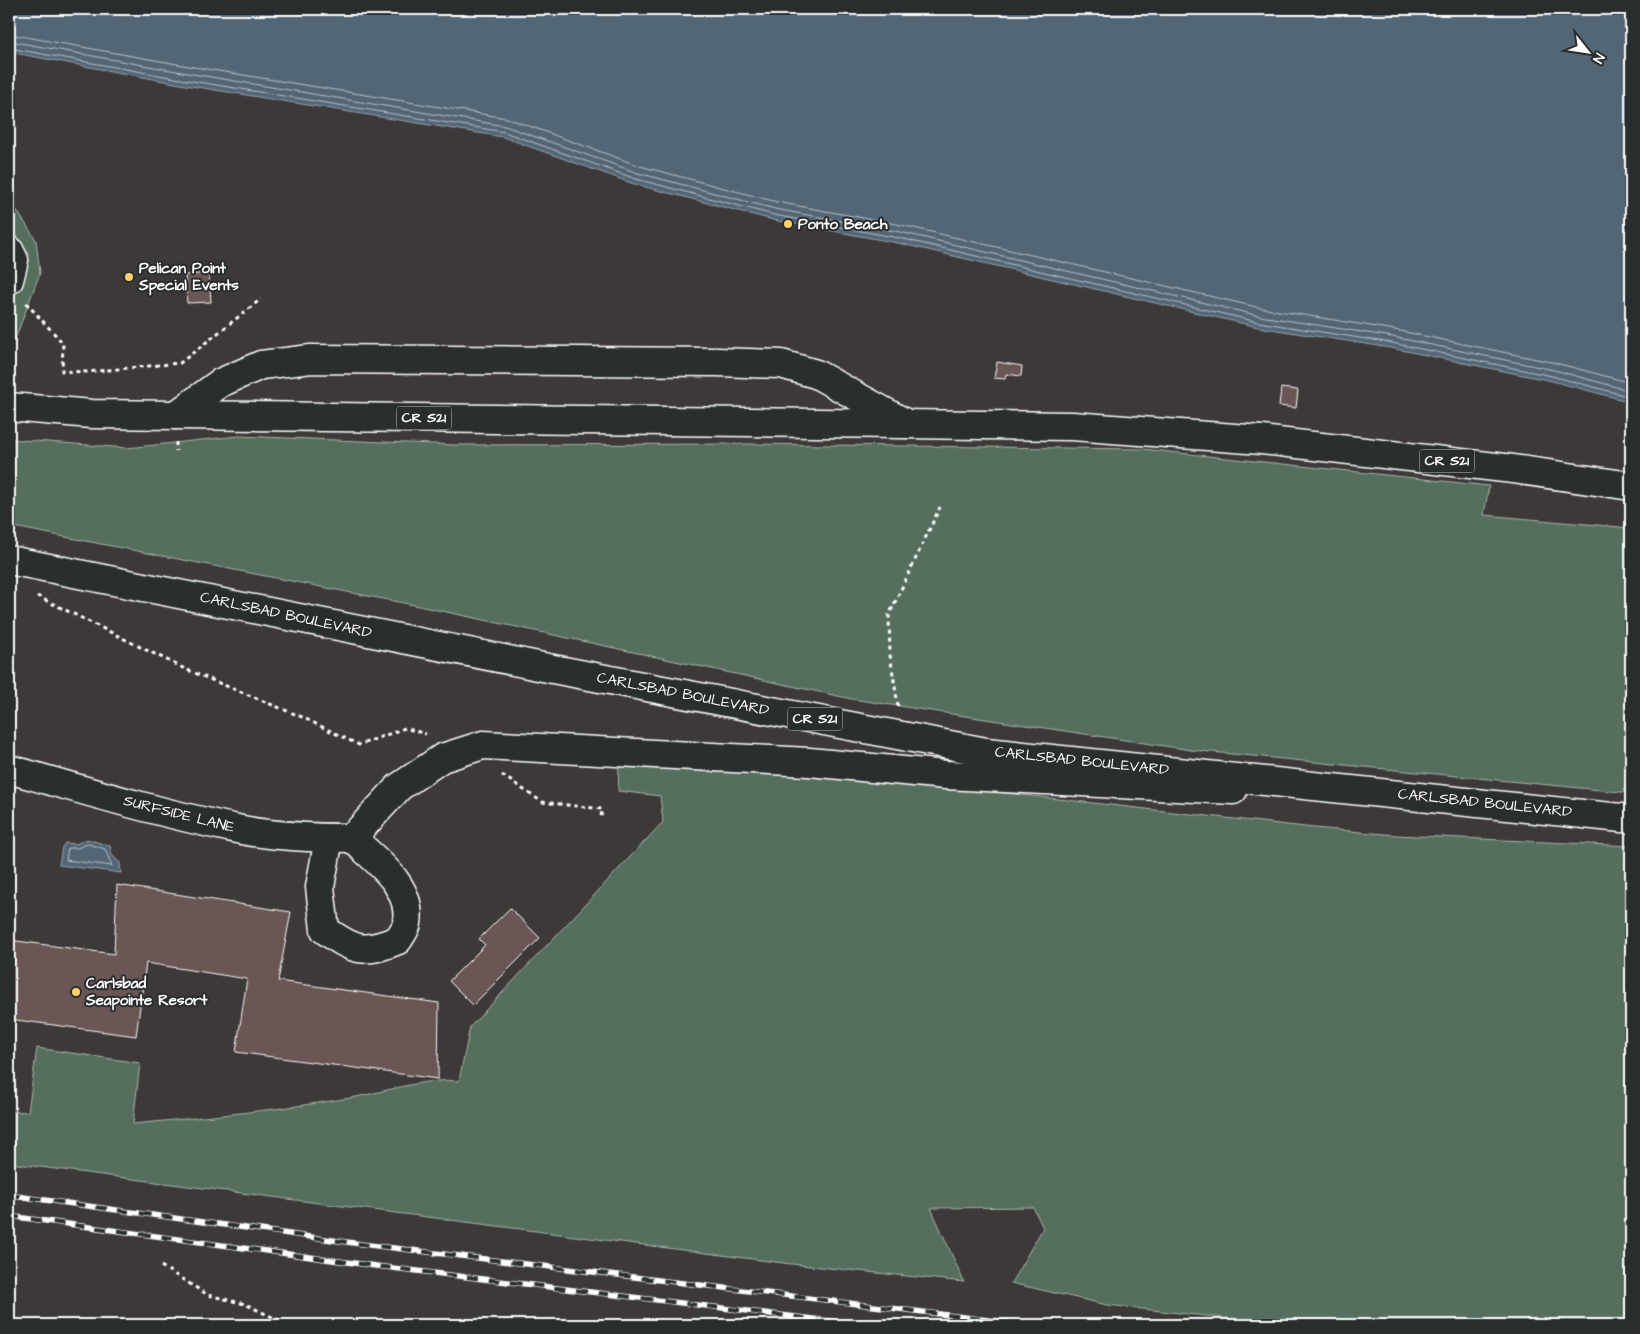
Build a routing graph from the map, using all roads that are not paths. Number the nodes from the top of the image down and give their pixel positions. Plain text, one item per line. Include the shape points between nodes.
1 (9, 250) edge
2 (15, 290) edge
3 (9, 407) edge
4 (176, 414) junction
5 (907, 424) junction
6 (1631, 486) edge
7 (9, 560) edge
8 (9, 769) edge
9 (1473, 802) junction
10 (1631, 819) edge

1 - 2 main road via 14,260
3 - 4 main road, CR S21 via 92,414
4 - 5 main road, CR S21
4 - 5 main road via 220,383 261,365 311,359 717,362 781,364 816,374
5 - 6 main road, CR S21 via 1072,426 1262,440
7 - 9 main road, CARLSBAD BOULEVARD / CR S21 via 986,752
8 - 9 main road, SURFSIDE LANE via 243,830 306,838 341,838 399,787 442,758 483,745 809,762 946,775
9 - 10 main road, CARLSBAD BOULEVARD / CR S21

